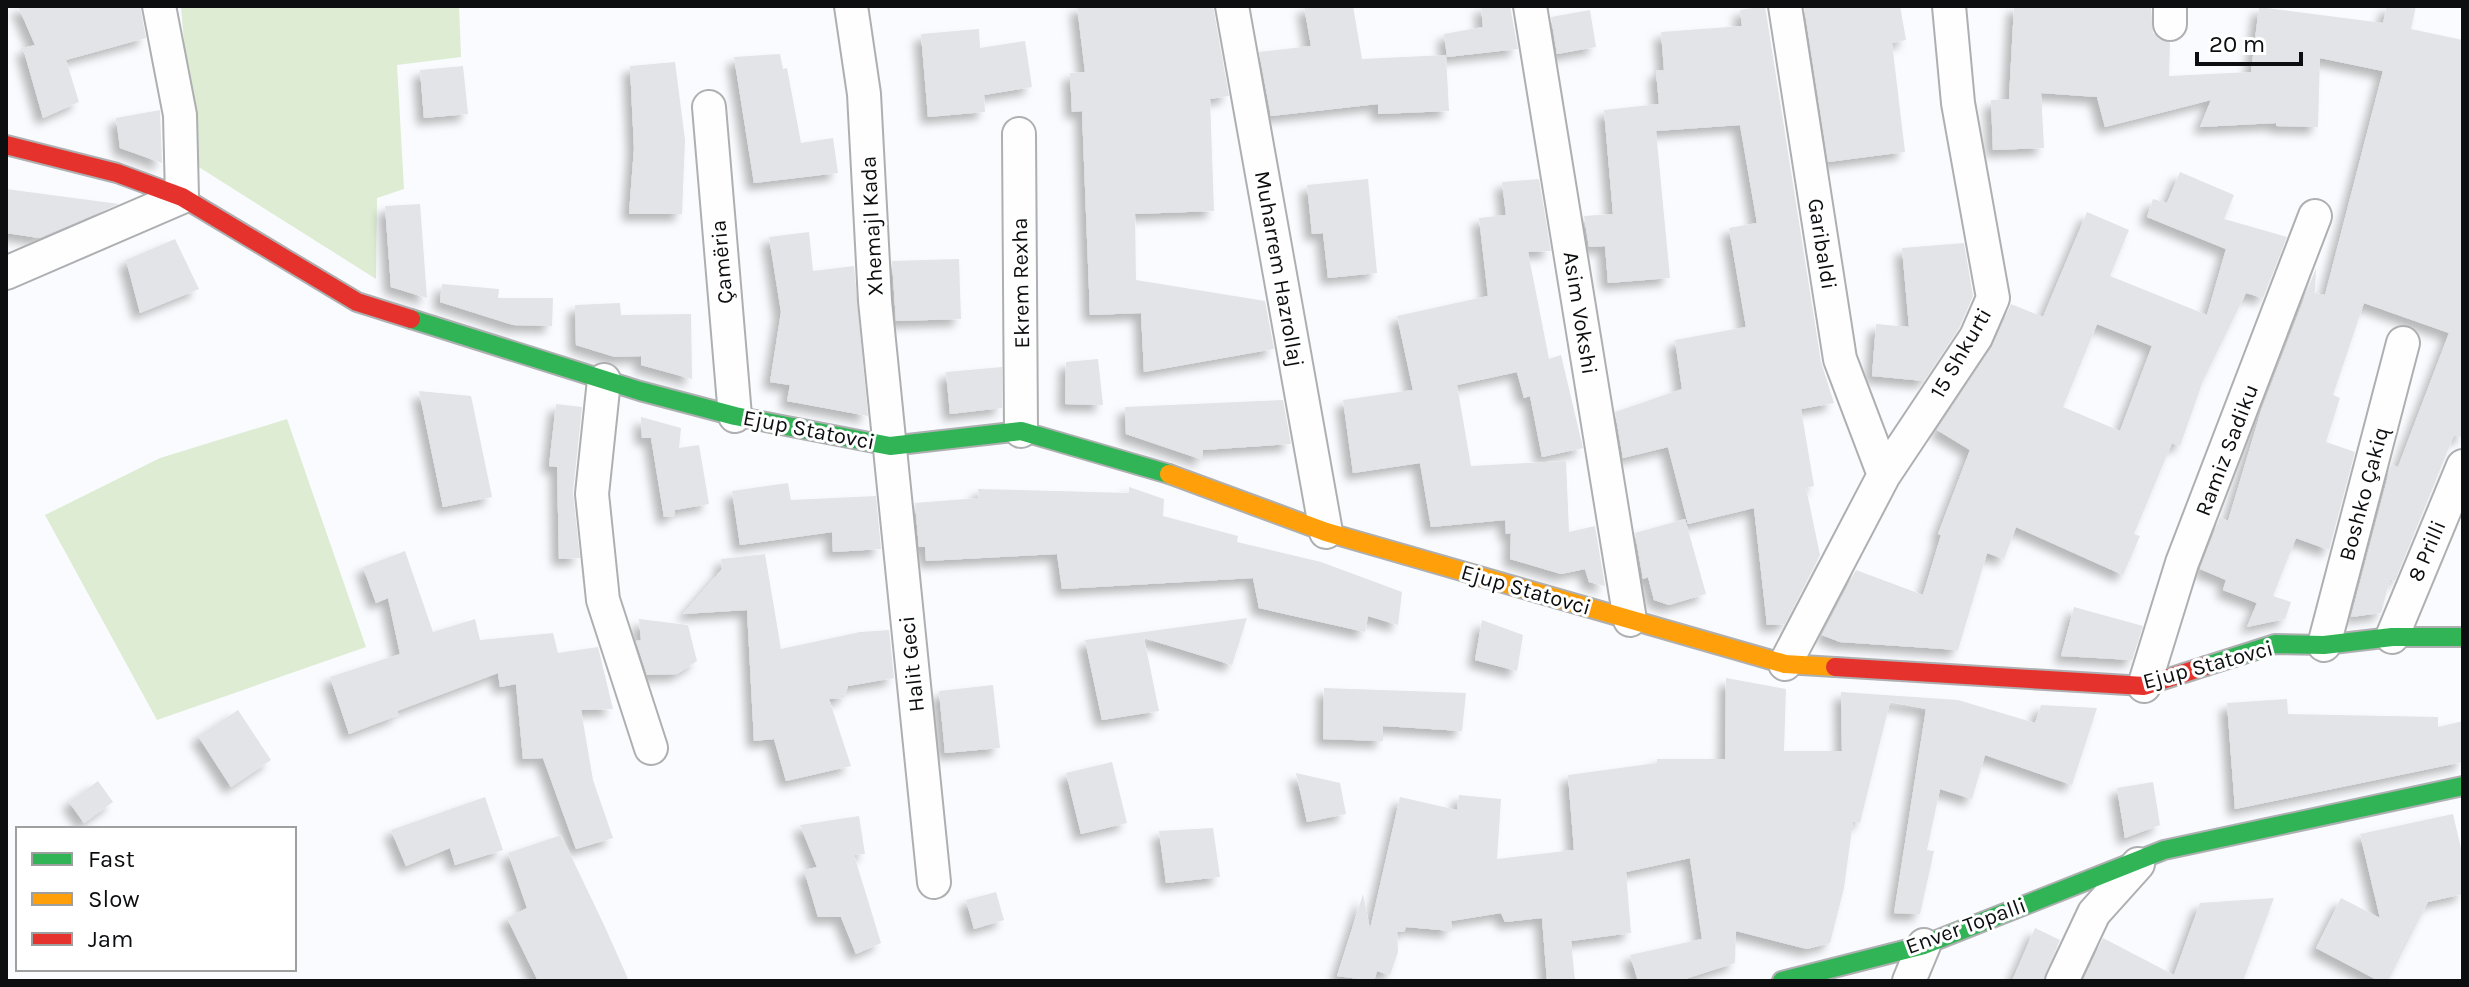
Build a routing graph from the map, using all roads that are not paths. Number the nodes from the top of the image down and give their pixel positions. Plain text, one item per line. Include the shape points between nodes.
1 (159, 6) edge
2 (851, 6) edge
3 (1232, 6) edge
4 (1530, 6) edge
5 (1785, 6) edge
6 (1949, 6) edge
7 (709, 107) dead end
8 (1019, 134) dead end
9 (6, 145) edge
10 (182, 197) junction
11 (2315, 216) dead end
12 (6, 273) edge
13 (2403, 343) dead end
14 (604, 380) junction
15 (735, 416) junction
16 (1021, 431) junction
17 (890, 446) junction
18 (2463, 466) edge
19 (1884, 475) junction
20 (1326, 532) junction
21 (1630, 620) junction
22 (2392, 637) junction
23 (2463, 637) edge
24 (2324, 645) junction
25 (1785, 664) junction
26 (2144, 686) junction
27 (651, 748) dead end
28 (2463, 786) edge
29 (2145, 856) junction
30 (934, 882) dead end
31 (1924, 945) junction
32 (1782, 981) edge
33 (1909, 981) edge
34 (2062, 981) edge

1 - 10 street via 180,115
2 - 17 street, Xhemajl Kada via 864,94 875,301
3 - 20 street, Muharrem Hazrollaj
4 - 21 street, Asim Vokshi
5 - 19 street, Garibaldi via 1840,359
6 - 19 street, 15 Shkurti via 1958,103 1993,298 1976,337
7 - 15 street, Çamëria
8 - 16 street, Ekrem Rexha
9 - 10 street, Ejup Statovci via 117,173
10 - 12 street
10 - 14 street, Ejup Statovci via 357,302
11 - 26 street, Ramiz Sadiku via 2182,563
13 - 24 street, Boshko Çakiq
14 - 15 street, Ejup Statovci
14 - 27 street via 592,494 603,600
15 - 17 street, Ejup Statovci
16 - 17 street, Ejup Statovci
16 - 20 street, Ejup Statovci via 1147,466
17 - 30 street, Halit Geci
18 - 22 street, 8 Prilli
19 - 25 street, 15 Shkurti
20 - 21 street, Ejup Statovci
21 - 25 street, Ejup Statovci
22 - 23 street, Ejup Statovci
22 - 24 street, Ejup Statovci
24 - 26 street, Ejup Statovci via 2275,644
25 - 26 street, Ejup Statovci
28 - 29 street, Enver Topalli
29 - 31 street, Enver Topalli
29 - 34 street via 2094,913
31 - 32 street, Enver Topalli
31 - 33 street

